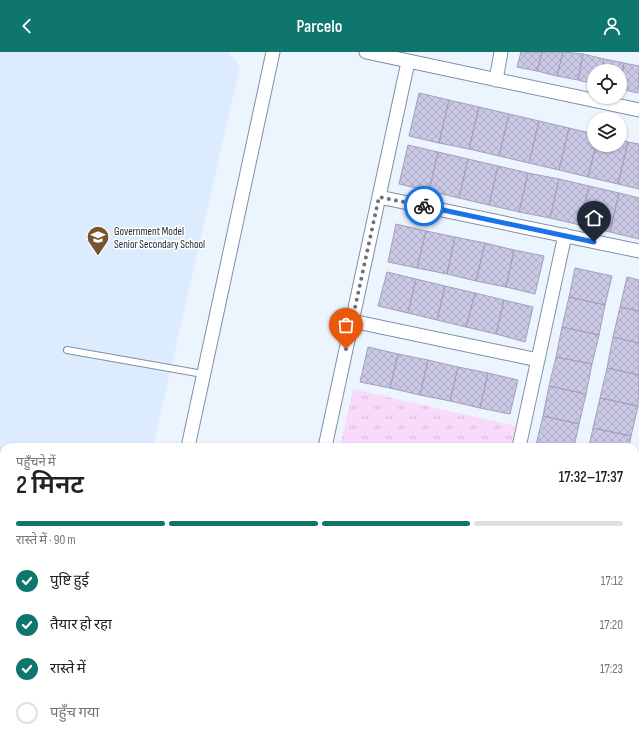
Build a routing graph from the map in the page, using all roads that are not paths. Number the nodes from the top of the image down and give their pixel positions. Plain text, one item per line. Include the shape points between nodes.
1 (273, 52) edge
2 (366, 52) edge
3 (501, 52) edge
4 (408, 62) junction
5 (496, 80) junction
6 (639, 110) edge
7 (379, 197) junction
8 (565, 235) junction
9 (639, 251) edge
10 (352, 321) junction
11 (67, 350) dead end
12 (538, 360) junction
13 (203, 374) junction
14 (189, 443) edge
15 (326, 443) edge
16 (520, 443) edge

1 - 13 street
2 - 4 street
3 - 5 street
4 - 5 street
4 - 7 street
5 - 6 street
7 - 8 street
7 - 10 street
8 - 9 street
8 - 12 street
10 - 12 street
10 - 15 street
11 - 13 lane
12 - 16 street
13 - 14 street

